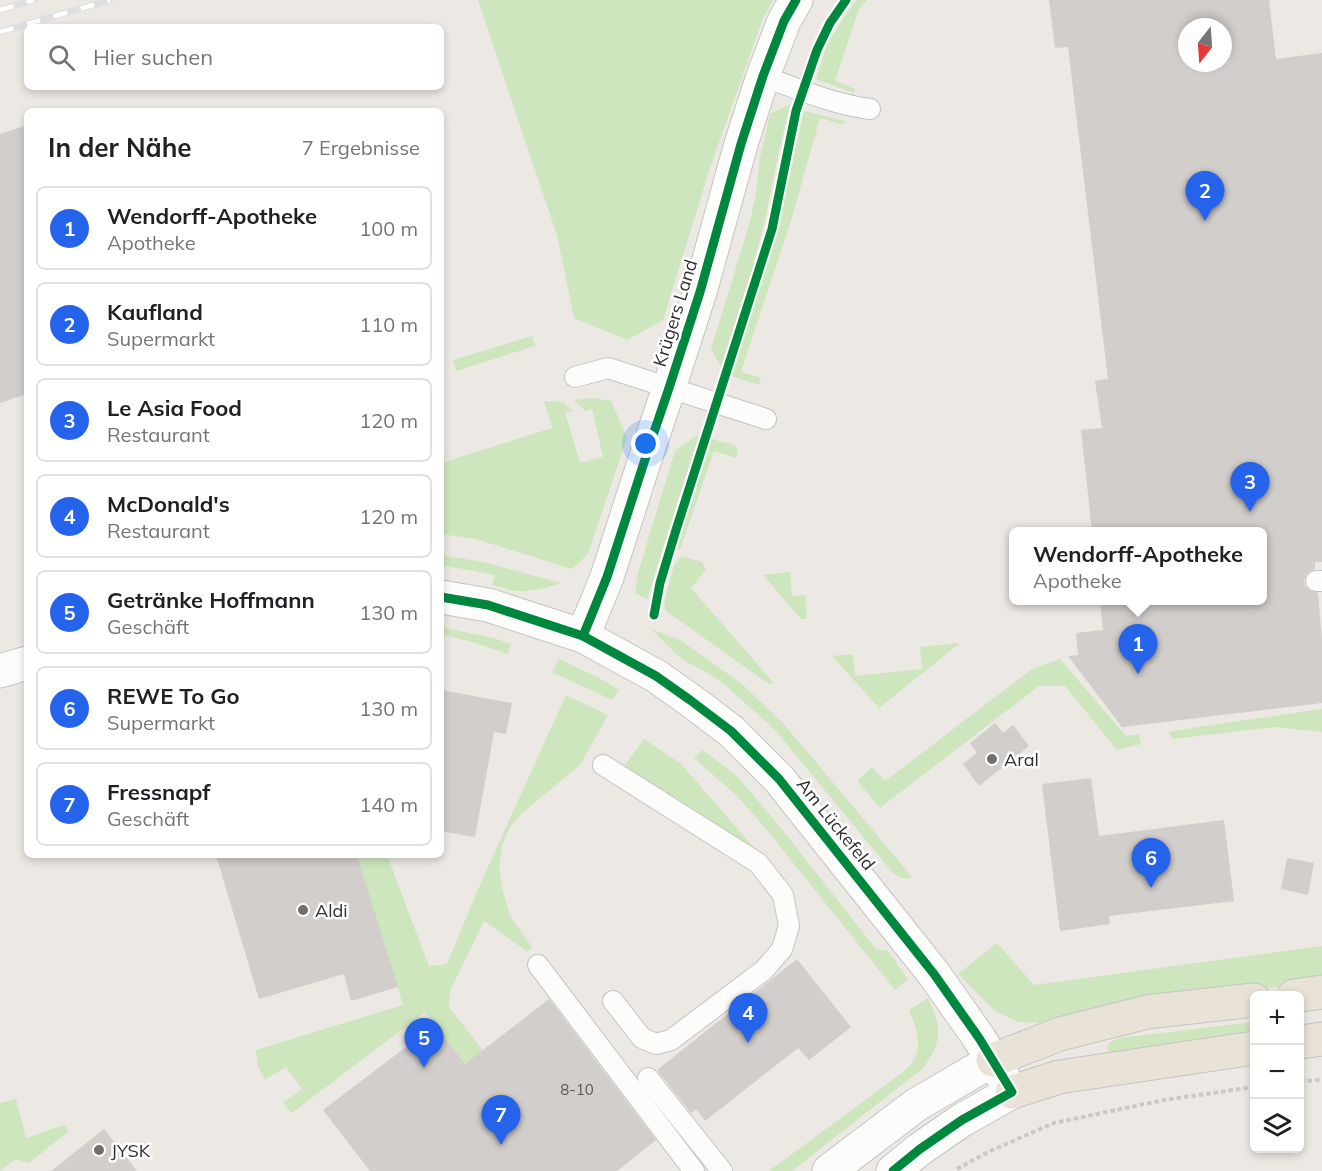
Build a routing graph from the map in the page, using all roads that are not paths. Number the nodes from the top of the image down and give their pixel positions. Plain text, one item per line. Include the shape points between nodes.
1 (796, 0) edge
2 (763, 76) junction
3 (870, 109) dead end
4 (575, 377) dead end
5 (669, 388) junction
6 (766, 419) dead end
7 (444, 598) edge
8 (583, 636) junction
9 (24, 664) edge
10 (0, 671) edge
11 (603, 765) dead end
12 (538, 965) dead end
13 (1322, 992) edge
14 (1304, 995) edge
15 (613, 1000) dead end
16 (1250, 1000) edge
17 (1322, 1039) edge
18 (1304, 1041) edge
19 (1250, 1049) edge
20 (993, 1060) junction
21 (648, 1078) dead end
22 (1012, 1092) junction
23 (694, 1171) edge
24 (722, 1171) edge
25 (829, 1171) edge
26 (893, 1171) edge

1 - 2 street, Krügers Land
2 - 3 lane via 827,100
2 - 5 street, Krügers Land
4 - 5 lane via 608,368
5 - 6 lane
5 - 8 street, Krügers Land via 607,577
7 - 8 street, Am Lückefeld via 488,605
8 - 20 street, Am Lückefeld via 656,676 690,700 730,731 779,779 934,974
9 - 10 street
11 - 15 lane via 758,863 783,894 789,926 782,950 764,970 671,1040 656,1044 642,1038
12 - 23 lane
13 - 14 highway
16 - 20 highway via 1147,1012 1060,1034
17 - 18 highway
19 - 22 highway via 1059,1077
20 - 22 street, Am Lückefeld
20 - 25 street via 916,1105
21 - 24 lane
22 - 26 street via 962,1120

